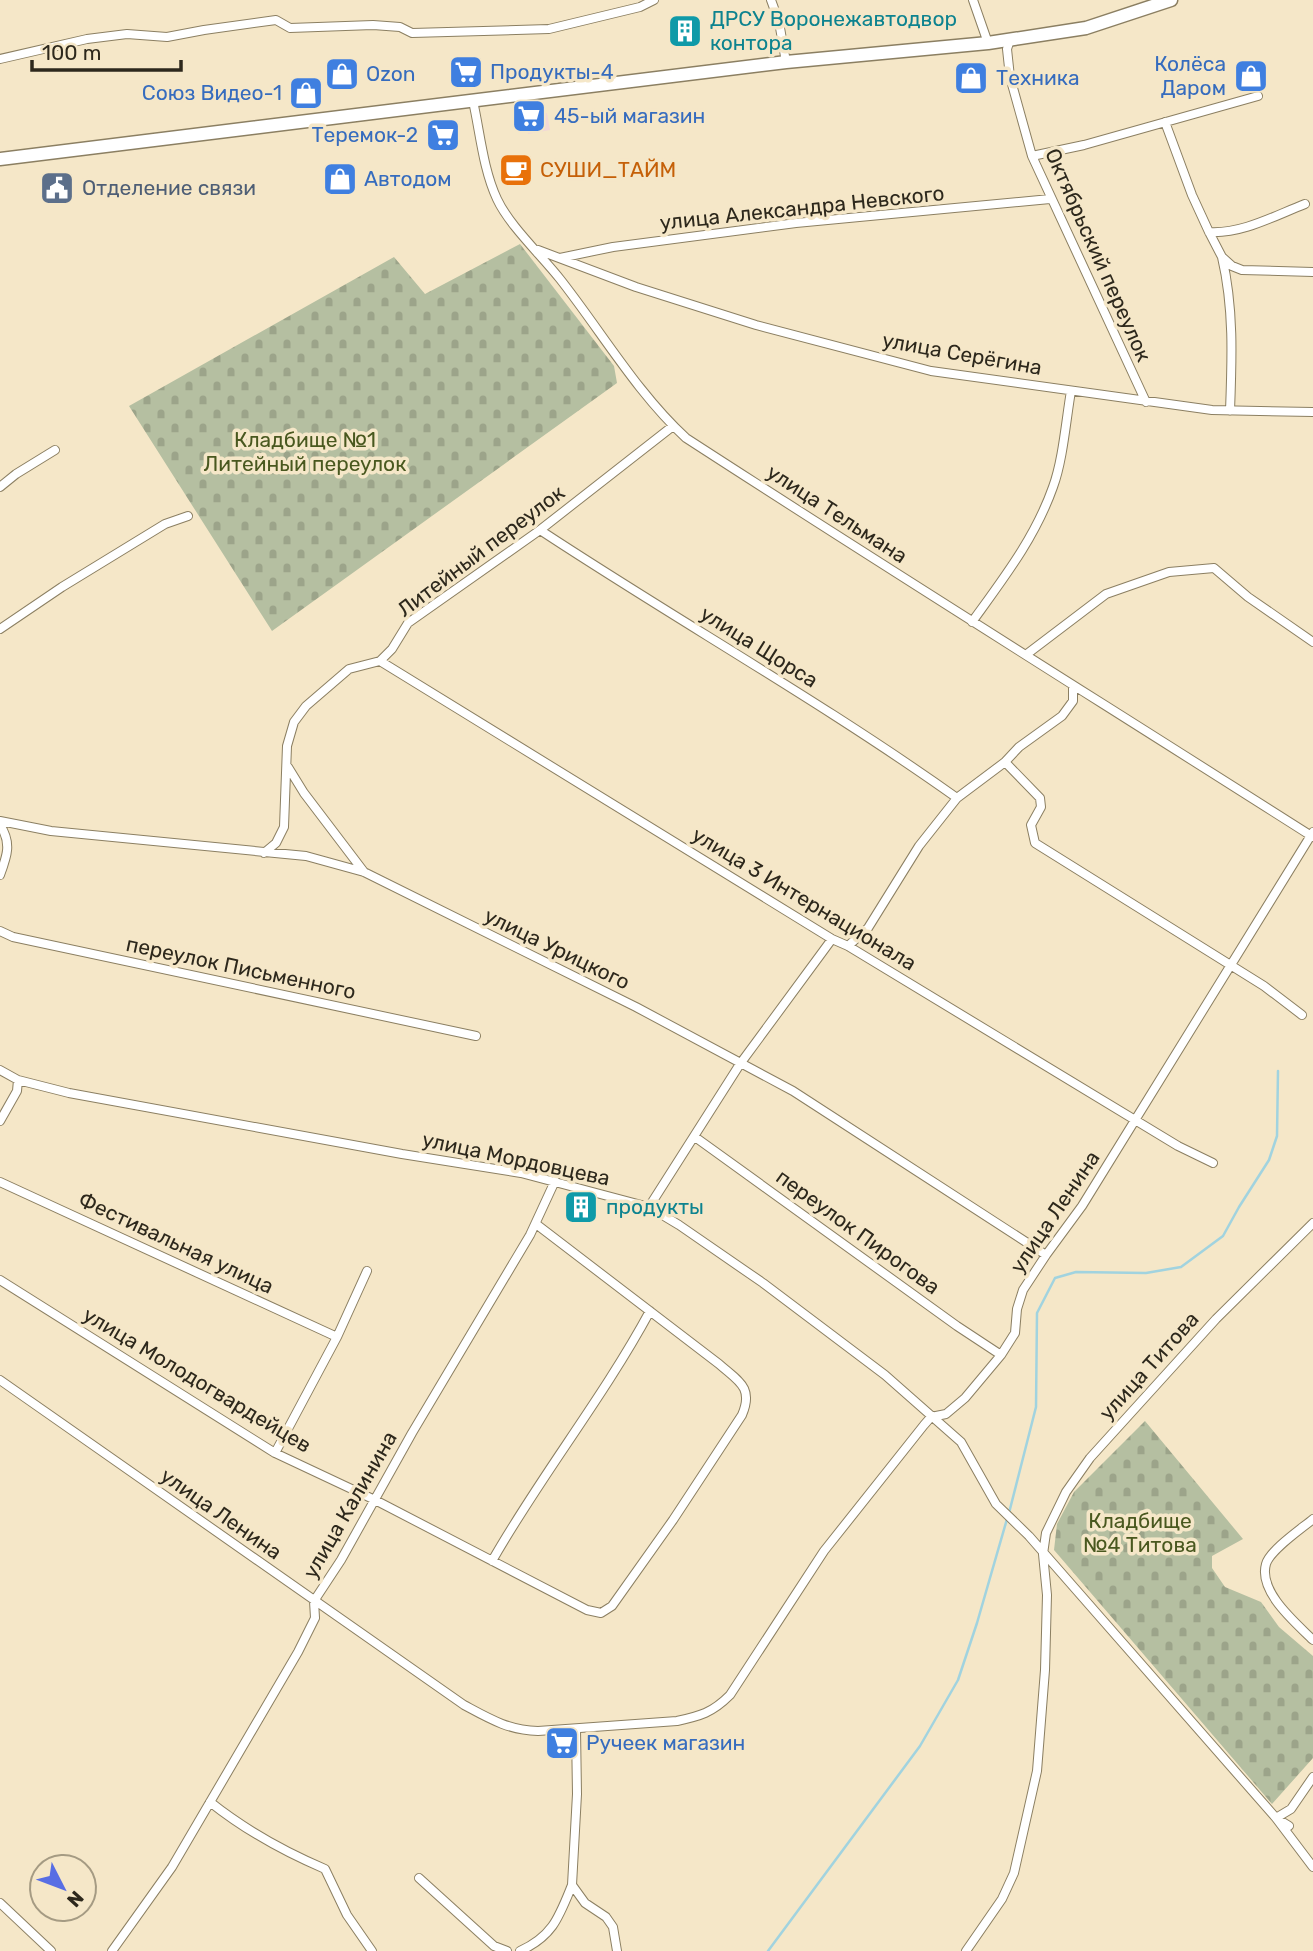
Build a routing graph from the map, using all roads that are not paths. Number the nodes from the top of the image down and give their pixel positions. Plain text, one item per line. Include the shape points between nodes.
1 (654, 0) edge
2 (771, 0) edge
3 (973, 0) edge
4 (1171, 0) edge
5 (1010, 40) junction
6 (988, 44) junction
7 (0, 59) edge
8 (786, 62) junction
9 (1258, 96) dead end
10 (473, 100) junction
11 (1165, 121) junction
12 (1032, 156) junction
13 (0, 159) edge
14 (1050, 199) junction
15 (1305, 204) dead end
16 (1209, 232) junction
17 (536, 249) junction
18 (1222, 257) junction
19 (559, 258) junction
20 (1313, 272) edge
21 (1071, 391) junction
22 (1146, 402) junction
23 (1230, 411) junction
24 (1313, 412) edge
25 (673, 426) junction
26 (55, 450) dead end
27 (0, 486) edge
28 (188, 516) dead end
29 (540, 530) junction
30 (972, 622) junction
31 (0, 629) edge
32 (1313, 642) edge
33 (1027, 654) junction
34 (380, 661) junction
35 (1073, 686) junction
36 (1005, 762) junction
37 (287, 764) junction
38 (957, 798) junction
39 (0, 823) edge
40 (1312, 835) edge
41 (264, 853) junction
42 (364, 872) junction
43 (0, 875) edge
44 (0, 931) edge
45 (832, 939) junction
46 (848, 946) junction
47 (1232, 965) junction
48 (1302, 1015) dead end
49 (477, 1036) dead end
50 (740, 1064) junction
51 (0, 1070) edge
52 (18, 1080) junction
53 (1135, 1120) junction
54 (0, 1121) edge
55 (695, 1137) junction
56 (1213, 1163) dead end
57 (555, 1181) junction
58 (0, 1182) edge
59 (649, 1207) junction
60 (1313, 1223) edge
61 (536, 1224) junction
62 (1046, 1255) junction
63 (367, 1271) dead end
64 (0, 1280) edge
65 (650, 1311) junction
66 (337, 1337) junction
67 (1001, 1354) junction
68 (0, 1380) edge
69 (931, 1417) junction
70 (275, 1453) junction
71 (375, 1500) junction
72 (1313, 1519) edge
73 (1046, 1533) junction
74 (1029, 1536) junction
75 (1043, 1554) junction
76 (492, 1561) junction
77 (314, 1601) junction
78 (1313, 1640) edge
79 (576, 1730) junction
80 (1313, 1777) edge
81 (210, 1802) junction
82 (1276, 1818) junction
83 (1289, 1826) dead end
84 (1313, 1867) edge
85 (419, 1878) dead end
86 (572, 1885) junction
87 (0, 1903) edge
88 (51, 1951) edge
89 (112, 1951) edge
90 (372, 1951) edge
91 (507, 1951) edge
92 (520, 1951) edge
93 (617, 1951) edge
94 (966, 1951) edge

1 - 7 street via 549,29 412,33 373,25 290,28 276,20 167,37 127,34 87,39
2 - 8 street
3 - 6 street
4 - 5 main road via 1086,28
5 - 6 main road
5 - 12 street, Октябрьский переулок via 1010,76
6 - 8 main road
8 - 10 main road
9 - 11 street
10 - 13 main road
10 - 17 street, улица Тельмана via 497,199
11 - 12 street
11 - 16 street
12 - 14 street, Октябрьский переулок
14 - 19 street, улица Александра Невского via 796,223
14 - 22 street, Октябрьский переулок
15 - 16 street via 1224,233
16 - 18 street
17 - 19 street, улица Серёгина
17 - 25 street, улица Тельмана
18 - 20 street via 1242,270
18 - 23 street via 1231,310
19 - 21 street, улица Серёгина via 636,287 855,352 931,371
21 - 22 street, улица Серёгина
21 - 30 street via 1054,485 1038,523
22 - 23 street, улица Серёгина
23 - 24 street, улица Серёгина
25 - 29 street, Литейный переулок
25 - 30 street, улица Тельмана
26 - 27 street
28 - 31 street via 165,524
29 - 34 street, Литейный переулок via 408,623
29 - 38 street, улица Щорса via 884,746
30 - 33 street, улица Тельмана
32 - 33 street via 1214,568 1169,572 1106,594
33 - 35 street, улица Тельмана
34 - 37 street via 349,669 306,706 294,722
34 - 45 street, улица 3 Интернационала
35 - 36 street via 1073,701 1062,716
35 - 40 street, улица Тельмана
36 - 38 street
36 - 47 street via 1040,798 1041,807 1031,825 1035,843
37 - 41 street via 284,827
37 - 42 street
38 - 46 street via 919,846 868,928
39 - 41 street, улица Урицкого
39 - 43 street via 9,852
40 - 47 street, улица Ленина
41 - 42 street, улица Урицкого via 306,856
42 - 50 street, улица Урицкого
44 - 49 street, переулок Письменного
45 - 46 street, улица 3 Интернационала
45 - 50 street
46 - 53 street, улица 3 Интернационала
47 - 48 street
47 - 53 street, улица Ленина
50 - 55 street
50 - 62 street, улица Урицкого via 793,1091
51 - 52 street, улица Мордовцева
52 - 54 street via 18,1091
52 - 57 street, улица Мордовцева
53 - 56 street, улица 3 Интернационала
53 - 62 street, улица Ленина
55 - 59 street
55 - 67 street, переулок Пирогова
57 - 59 street, улица Мордовцева
57 - 61 street, улица Калинина
58 - 66 street, Фестивальная улица
59 - 69 street, улица Мордовцева via 763,1283 861,1356
60 - 73 street, улица Титова via 1216,1319 1090,1458
61 - 65 street, улица Молодогвардейцев
61 - 71 street, улица Калинина
62 - 67 street, улица Ленина via 1023,1290 1015,1333
63 - 66 street
64 - 70 street, улица Молодогвардейцев
65 - 76 street
65 - 76 street, улица Молодогвардейцев via 743,1386 747,1396 742,1415 627,1585 601,1613
66 - 70 street
67 - 69 street, улица Ленина via 965,1398 946,1413
68 - 77 street, улица Ленина
69 - 74 street, улица Мордовцева via 961,1442 1003,1513
69 - 79 street, улица Ленина via 824,1550 730,1695 716,1709 677,1721
70 - 71 street, улица Молодогвардейцев
71 - 76 street, улица Молодогвардейцев
71 - 77 street, улица Калинина
72 - 78 street via 1265,1565 1268,1588 1287,1616
73 - 74 street
73 - 75 street, улица Титова
74 - 75 street, улица Мордовцева
75 - 82 street, улица Мордовцева
75 - 94 street, улица Титова via 1045,1670 1037,1771 1014,1873
77 - 79 street, улица Ленина via 494,1721 517,1730
77 - 81 street, улица Калинина via 315,1618 298,1652
79 - 86 street
80 - 82 street via 1291,1809
81 - 89 street, улица Калинина via 172,1867
81 - 90 street via 297,1857 325,1868 347,1915
82 - 83 street
82 - 84 street
85 - 91 street via 495,1947
86 - 92 street via 557,1922 534,1945
86 - 93 street via 585,1903 606,1917
87 - 88 street

